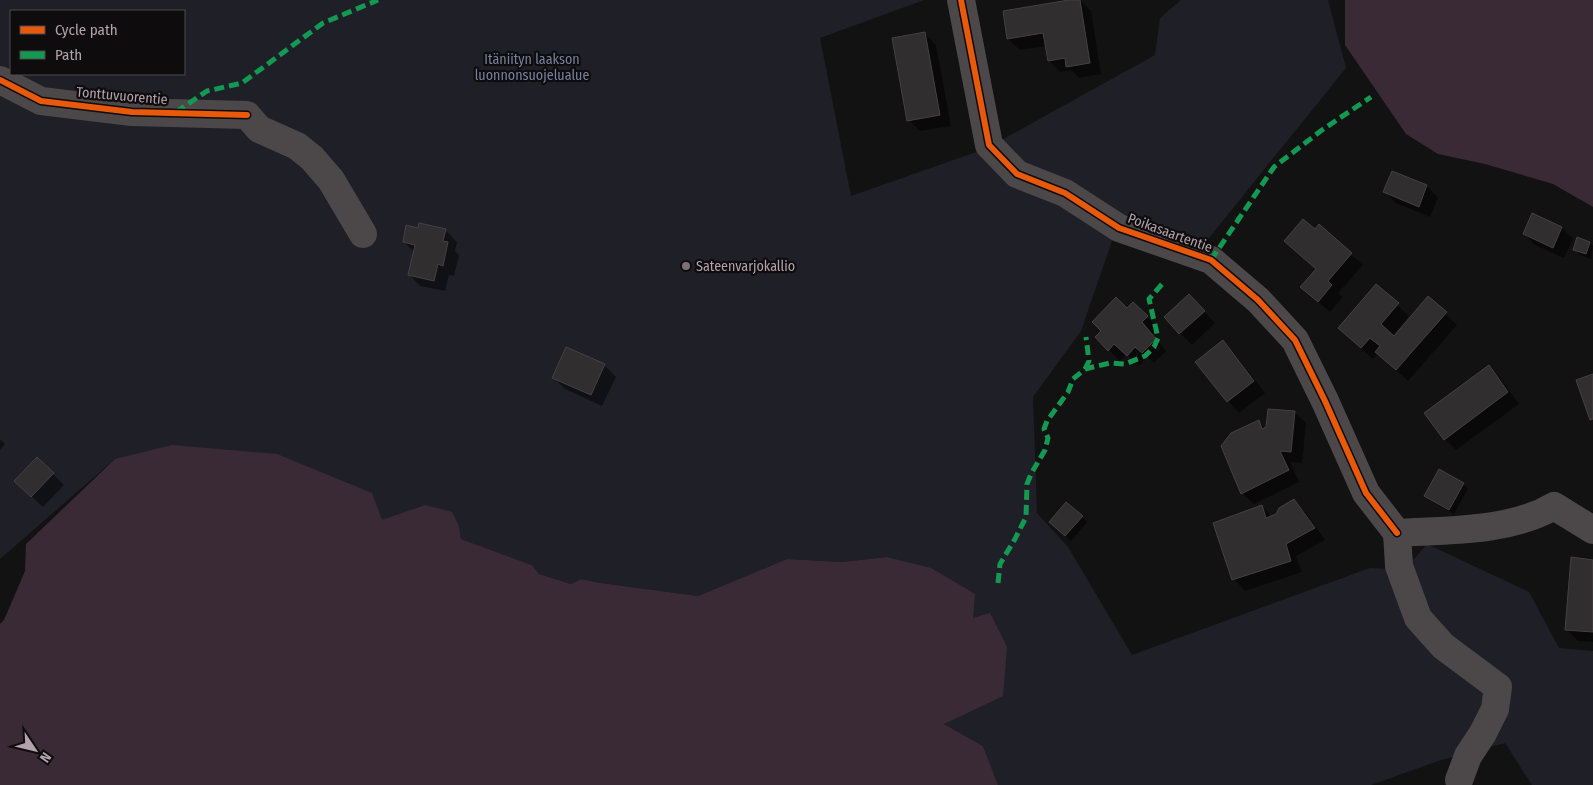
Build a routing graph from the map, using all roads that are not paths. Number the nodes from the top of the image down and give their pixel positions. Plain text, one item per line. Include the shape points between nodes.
1 (961, 0) edge
2 (0, 80) edge
3 (363, 234) dead end
4 (1593, 530) edge
5 (1397, 533) junction
6 (1459, 780) dead end

1 - 5 street, Poikasaartentie via 989,146 1017,174 1065,193 1119,228 1211,260 1258,300 1296,340 1366,493
2 - 3 street, Tonttuvuorentie via 42,101 132,112 247,115 259,129 296,146 312,158 332,180
4 - 5 street via 1554,506 1539,515 1493,526
5 - 6 street via 1399,566 1418,618 1444,646 1498,687 1495,709 1468,756

